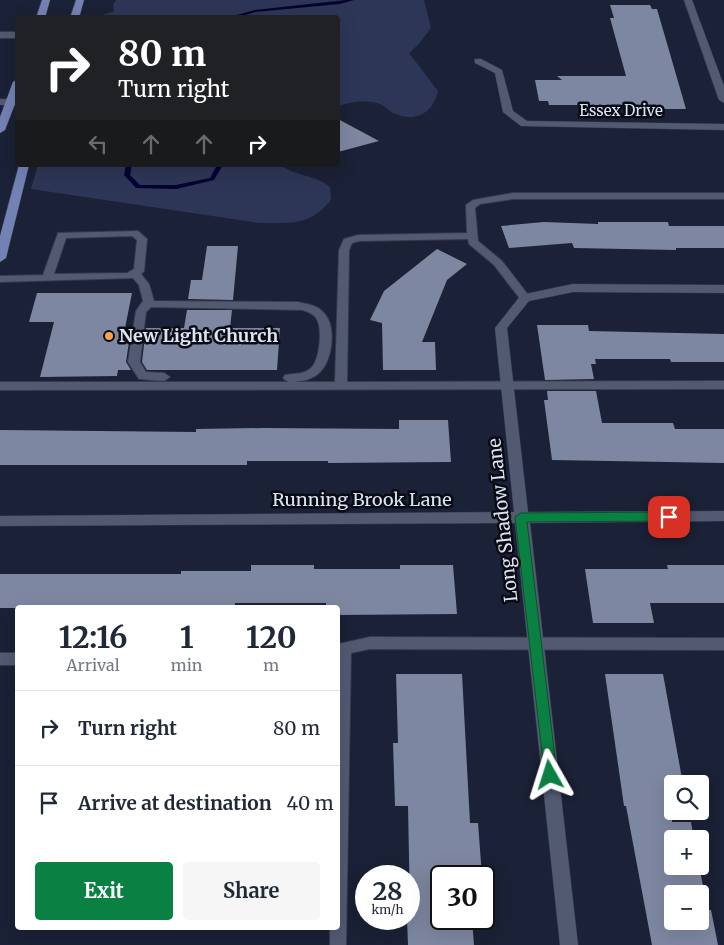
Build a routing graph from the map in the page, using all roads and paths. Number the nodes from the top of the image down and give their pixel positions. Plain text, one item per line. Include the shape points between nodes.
1 (46, 0) edge
2 (80, 0) edge
3 (688, 0) edge
4 (41, 15) edge
5 (75, 15) edge
6 (0, 35) edge
7 (15, 35) edge
8 (478, 61) dead end
9 (15, 89) edge
10 (724, 100) edge
11 (9, 102) edge
12 (724, 127) edge
13 (0, 130) edge
14 (23, 167) edge
15 (724, 196) edge
16 (473, 236) junction
17 (0, 258) edge
18 (135, 274) junction
19 (47, 278) junction
20 (0, 279) edge
21 (724, 289) edge
22 (525, 298) junction
23 (149, 302) junction
24 (506, 384) junction
25 (342, 385) junction
26 (724, 385) edge
27 (0, 386) edge
28 (724, 516) edge
29 (521, 517) junction
30 (0, 521) edge
31 (535, 642) junction
32 (341, 649) edge
33 (723, 649) edge
34 (15, 658) edge
35 (0, 659) edge
36 (340, 748) edge
37 (338, 930) edge
38 (338, 945) edge
39 (569, 945) edge

1 - 4 main road
2 - 5 main road
3 - 10 street
6 - 7 lane
8 - 12 street, Essex Drive via 499,72 508,112 518,121 535,126
9 - 11 main road
11 - 13 main road
14 - 17 main road
15 - 16 lane via 497,198 470,207
16 - 22 lane via 473,242 498,263
16 - 25 lane via 358,238 348,241 344,250
18 - 19 lane
18 - 19 lane via 139,272 142,238 139,235 62,235
18 - 23 lane via 144,284
19 - 20 lane
21 - 22 street via 572,288
22 - 24 street, Long Shadow Lane via 500,328
23 - 23 lane via 298,305 308,308 324,321 325,356 313,373 293,378 143,376 134,362 141,311
24 - 25 lane
24 - 26 lane
24 - 29 street, Long Shadow Lane
25 - 27 lane
28 - 29 street, Running Brook Lane
29 - 30 street, Running Brook Lane
29 - 31 street, Long Shadow Lane
31 - 32 lane via 370,643
31 - 33 lane
31 - 39 street, Long Shadow Lane
32 - 36 lane
34 - 35 lane
37 - 38 lane

